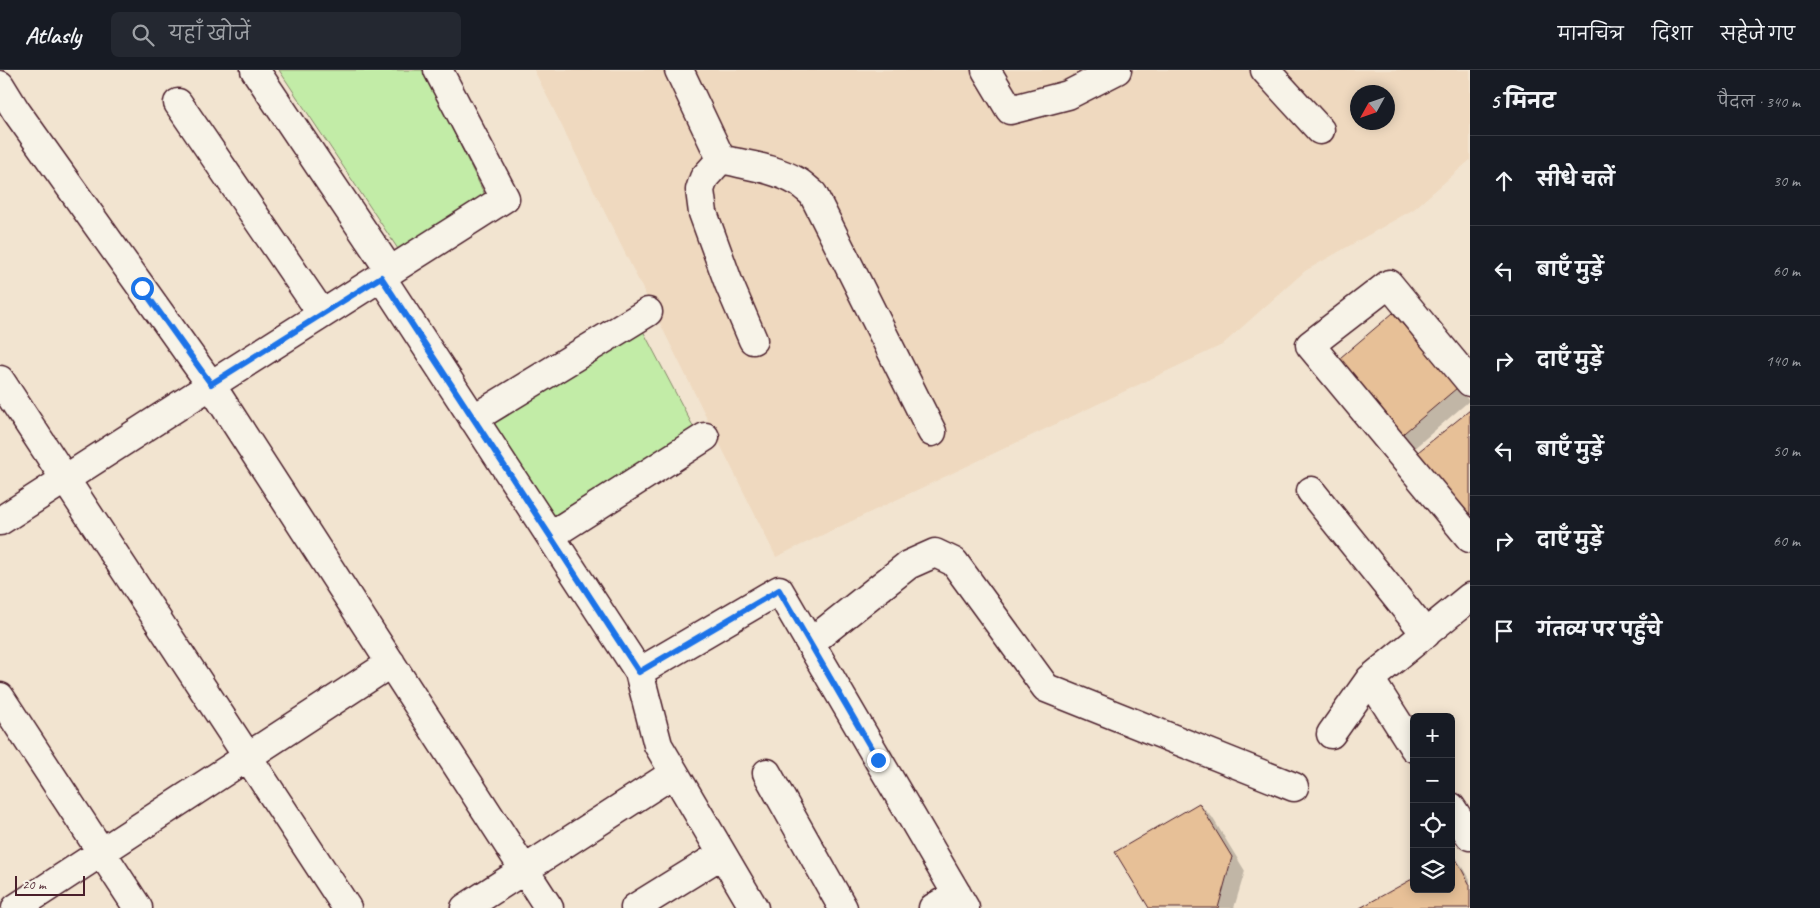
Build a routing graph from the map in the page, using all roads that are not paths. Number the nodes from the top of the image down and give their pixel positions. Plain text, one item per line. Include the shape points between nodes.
1 (255, 70) edge
2 (438, 70) edge
3 (679, 70) edge
4 (986, 70) edge
5 (1117, 70) edge
6 (1265, 70) edge
7 (0, 85) edge
8 (178, 103) dead end
9 (8, 117) edge
10 (1320, 130) dead end
11 (721, 159) junction
12 (385, 274) junction
13 (648, 312) dead end
14 (322, 314) junction
15 (753, 340) dead end
16 (0, 380) edge
17 (1470, 382) edge
18 (211, 384) junction
19 (473, 419) junction
20 (932, 432) dead end
21 (705, 437) dead end
22 (66, 479) junction
23 (1311, 491) dead end
24 (0, 521) edge
25 (550, 536) junction
26 (1470, 538) edge
27 (1470, 597) edge
28 (1426, 634) junction
29 (810, 643) junction
30 (391, 663) junction
31 (639, 672) junction
32 (1370, 679) junction
33 (0, 697) edge
34 (1331, 734) dead end
35 (1410, 742) edge
36 (248, 758) junction
37 (674, 773) junction
38 (767, 773) dead end
39 (1294, 787) dead end
40 (1455, 813) edge
41 (1470, 836) edge
42 (103, 853) junction
43 (722, 854) junction
44 (525, 870) junction
45 (961, 901) edge
46 (16, 908) edge
47 (138, 908) edge
48 (347, 908) edge
49 (465, 908) edge
50 (550, 908) edge
51 (635, 908) edge
52 (754, 908) edge
53 (843, 908) edge
54 (933, 908) edge

1 - 12 street
2 - 12 street via 505,198
3 - 11 street
4 - 5 street via 1010,110 1068,95
6 - 10 street
7 - 9 street
8 - 14 street
9 - 18 street
11 - 15 street via 704,178 700,190 703,213
11 - 20 street via 782,175 813,194
12 - 14 street
12 - 19 street
13 - 19 street
14 - 18 street
16 - 22 street
17 - 26 street via 1389,284 1310,345
18 - 22 street
18 - 30 street
19 - 25 street
21 - 25 street
22 - 24 street
22 - 36 street
23 - 28 street
25 - 31 street
27 - 28 street
28 - 32 street
29 - 31 street via 779,590
29 - 39 street via 908,565 935,554 954,562 1046,688
29 - 45 street
30 - 36 street
30 - 44 street
31 - 37 street via 658,745
32 - 34 street
32 - 35 street
33 - 42 street
36 - 42 street
36 - 48 street
37 - 43 street
37 - 44 street
38 - 53 street
40 - 41 street
42 - 46 street
42 - 47 street
43 - 51 street
43 - 52 street
44 - 49 street
44 - 50 street
45 - 54 street

